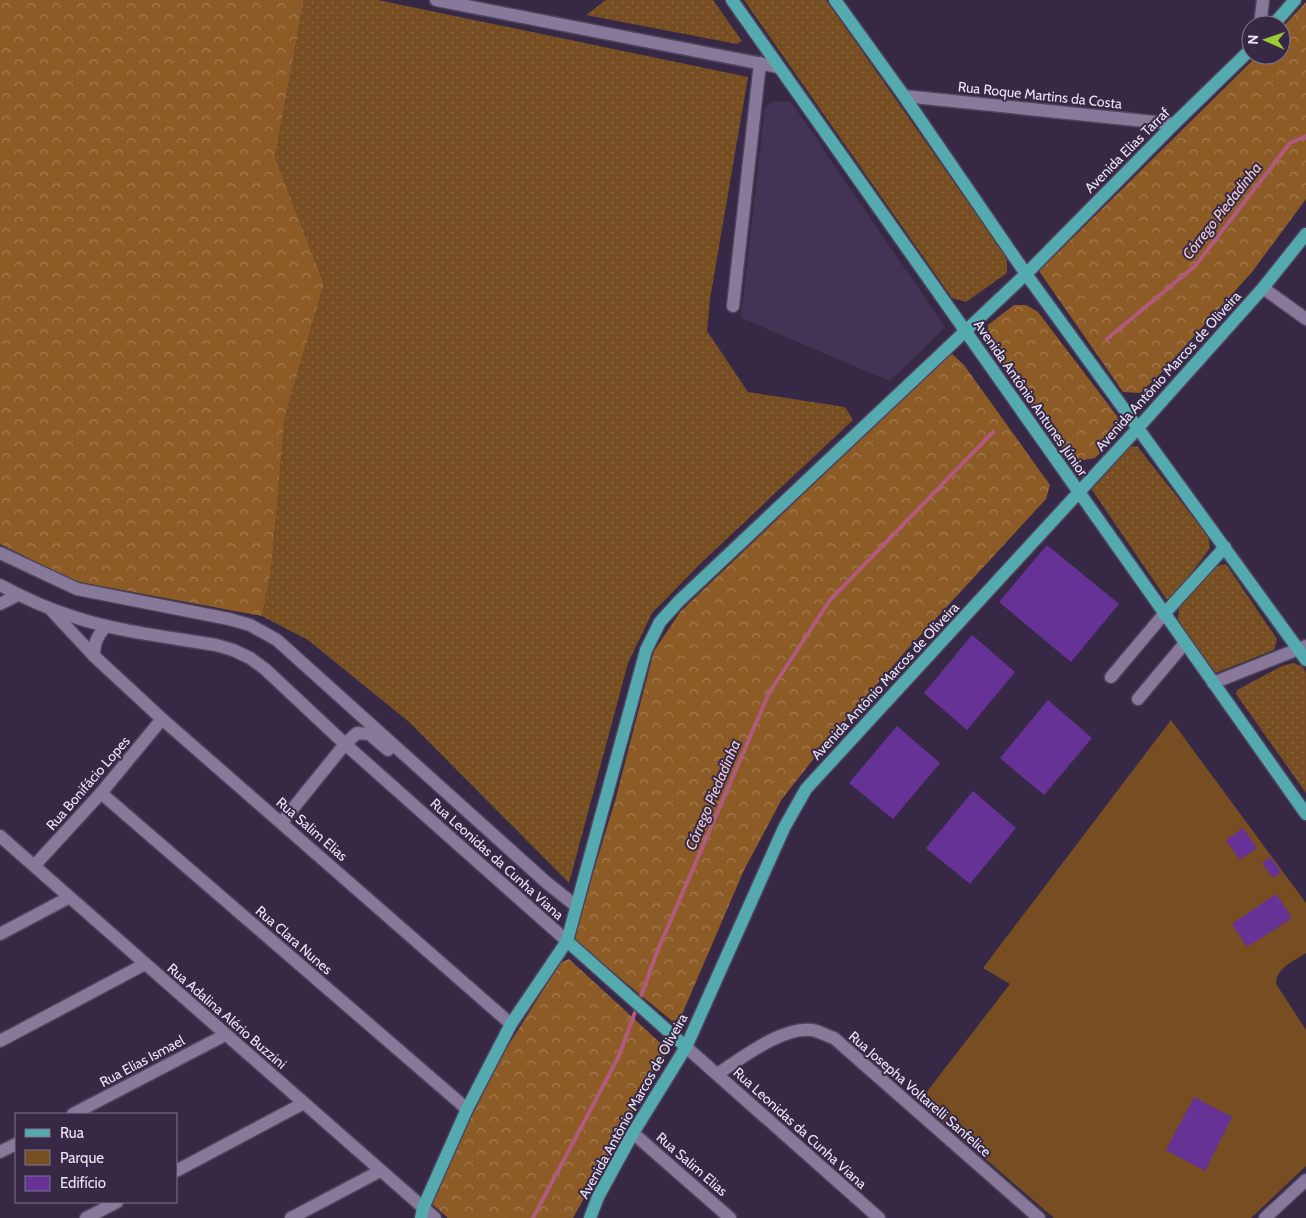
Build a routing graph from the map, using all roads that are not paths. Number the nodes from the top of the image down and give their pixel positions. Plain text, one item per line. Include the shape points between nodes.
1 (436, 0) edge
2 (732, 0) edge
3 (835, 0) edge
4 (1263, 0) edge
5 (1295, 0) edge
6 (1261, 15) edge
7 (1282, 15) edge
8 (1241, 59) edge
9 (760, 63) junction
10 (778, 67) junction
11 (904, 96) junction
12 (1174, 124) junction
13 (1306, 234) edge
14 (1026, 274) junction
15 (1263, 288) junction
16 (733, 306) dead end
17 (1306, 320) edge
18 (965, 331) junction
19 (1138, 428) junction
20 (1078, 492) junction
21 (1225, 547) junction
22 (0, 553) edge
23 (0, 585) edge
24 (18, 595) junction
25 (0, 604) edge
26 (51, 609) junction
27 (1164, 614) junction
28 (106, 626) junction
29 (1185, 643) junction
30 (1302, 648) edge
31 (94, 656) junction
32 (1306, 660) edge
33 (1111, 677) dead end
34 (1213, 683) junction
35 (1138, 699) dead end
36 (162, 719) junction
37 (345, 744) junction
38 (414, 762) junction
39 (101, 793) junction
40 (1306, 814) edge
41 (282, 822) junction
42 (0, 836) edge
43 (35, 866) junction
44 (68, 898) junction
45 (576, 906) junction
46 (0, 934) edge
47 (567, 941) junction
48 (145, 964) junction
49 (511, 1024) junction
50 (225, 1035) junction
51 (0, 1041) edge
52 (686, 1047) junction
53 (717, 1074) junction
54 (304, 1103) junction
55 (467, 1109) junction
56 (75, 1113) edge
57 (633, 1133) junction
58 (15, 1144) edge
59 (0, 1152) edge
60 (178, 1170) edge
61 (380, 1171) junction
62 (1306, 1180) edge
63 (115, 1203) edge
64 (422, 1213) edge
65 (86, 1218) edge
66 (291, 1218) edge
67 (435, 1218) edge
68 (590, 1218) edge
69 (730, 1218) edge
70 (879, 1218) edge
71 (1039, 1218) edge
72 (1265, 1218) edge

1 - 9 street
2 - 10 main road, Avenida Antônio Antunes Júnior
3 - 11 main road
4 - 6 street
5 - 7 main road
8 - 12 main road, Avenida Elias Tarraf
9 - 10 street
9 - 16 street
10 - 18 main road, Avenida Antônio Antunes Júnior
11 - 12 street, Rua Roque Martins da Costa
11 - 14 main road
12 - 14 main road, Avenida Elias Tarraf
13 - 15 main road, Avenida Antônio Marcos de Oliveira
14 - 18 main road
14 - 19 main road
15 - 17 street
15 - 19 main road, Avenida Antônio Marcos de Oliveira
18 - 20 main road, Avenida Antônio Antunes Júnior
18 - 45 main road via 660,622 646,650
19 - 20 main road, Avenida Antônio Marcos de Oliveira
19 - 21 main road
20 - 27 main road, Avenida Antônio Antunes Júnior
20 - 52 main road, Avenida Antônio Marcos de Oliveira via 806,789 784,828
21 - 27 main road
21 - 30 main road
22 - 38 street, Rua Leonidas da Cunha Viana via 77,588 250,625 277,640
23 - 24 street, Rua Leonidas da Cunha Viana
24 - 25 street
24 - 26 street, Rua Leonidas da Cunha Viana
26 - 28 street, Rua Leonidas da Cunha Viana
26 - 31 street, Rua Salim Elias
27 - 29 main road, Avenida Antônio Antunes Júnior
27 - 33 street
28 - 31 street via 94,644
28 - 37 street, Rua Leonidas da Cunha Viana via 216,645 250,658
29 - 34 main road, Avenida Antônio Antunes Júnior
29 - 35 street
30 - 32 main road
30 - 34 street
31 - 36 street, Rua Salim Elias
34 - 40 main road, Avenida Antônio Antunes Júnior
36 - 39 street, Rua Bonifácio Lopes
36 - 41 street, Rua Salim Elias
37 - 38 street via 357,732 369,734 398,759
37 - 41 street
37 - 47 street, Rua Leonidas da Cunha Viana
38 - 45 street, Rua Leonidas da Cunha Viana
39 - 43 street, Rua Bonifácio Lopes
39 - 55 street, Rua Clara Nunes
41 - 49 street, Rua Salim Elias
42 - 43 street, Rua Adalina Alério Buzzini
43 - 44 street, Rua Adalina Alério Buzzini
44 - 46 street
44 - 48 street, Rua Adalina Alério Buzzini
45 - 47 main road
47 - 49 main road
47 - 52 main road, Rua Leonidas da Cunha Viana
48 - 50 street, Rua Adalina Alério Buzzini
48 - 51 street
49 - 55 main road
50 - 54 street, Rua Adalina Alério Buzzini
50 - 56 street, Rua Elias Ismael
52 - 53 street, Rua Leonidas da Cunha Viana
52 - 57 main road, Avenida Antônio Marcos de Oliveira
53 - 70 street, Rua Leonidas da Cunha Viana
53 - 71 street, Rua Josepha Voltarelli Sanfelice via 778,1036 797,1030 813,1030 834,1038
54 - 60 street
54 - 61 street, Rua Adalina Alério Buzzini
55 - 64 main road
57 - 68 main road, Avenida Antônio Marcos de Oliveira
57 - 69 street, Rua Salim Elias
58 - 59 street
61 - 64 street, Rua Adalina Alério Buzzini
61 - 66 street
62 - 72 street
63 - 65 street
64 - 67 street, Rua Adalina Alério Buzzini

